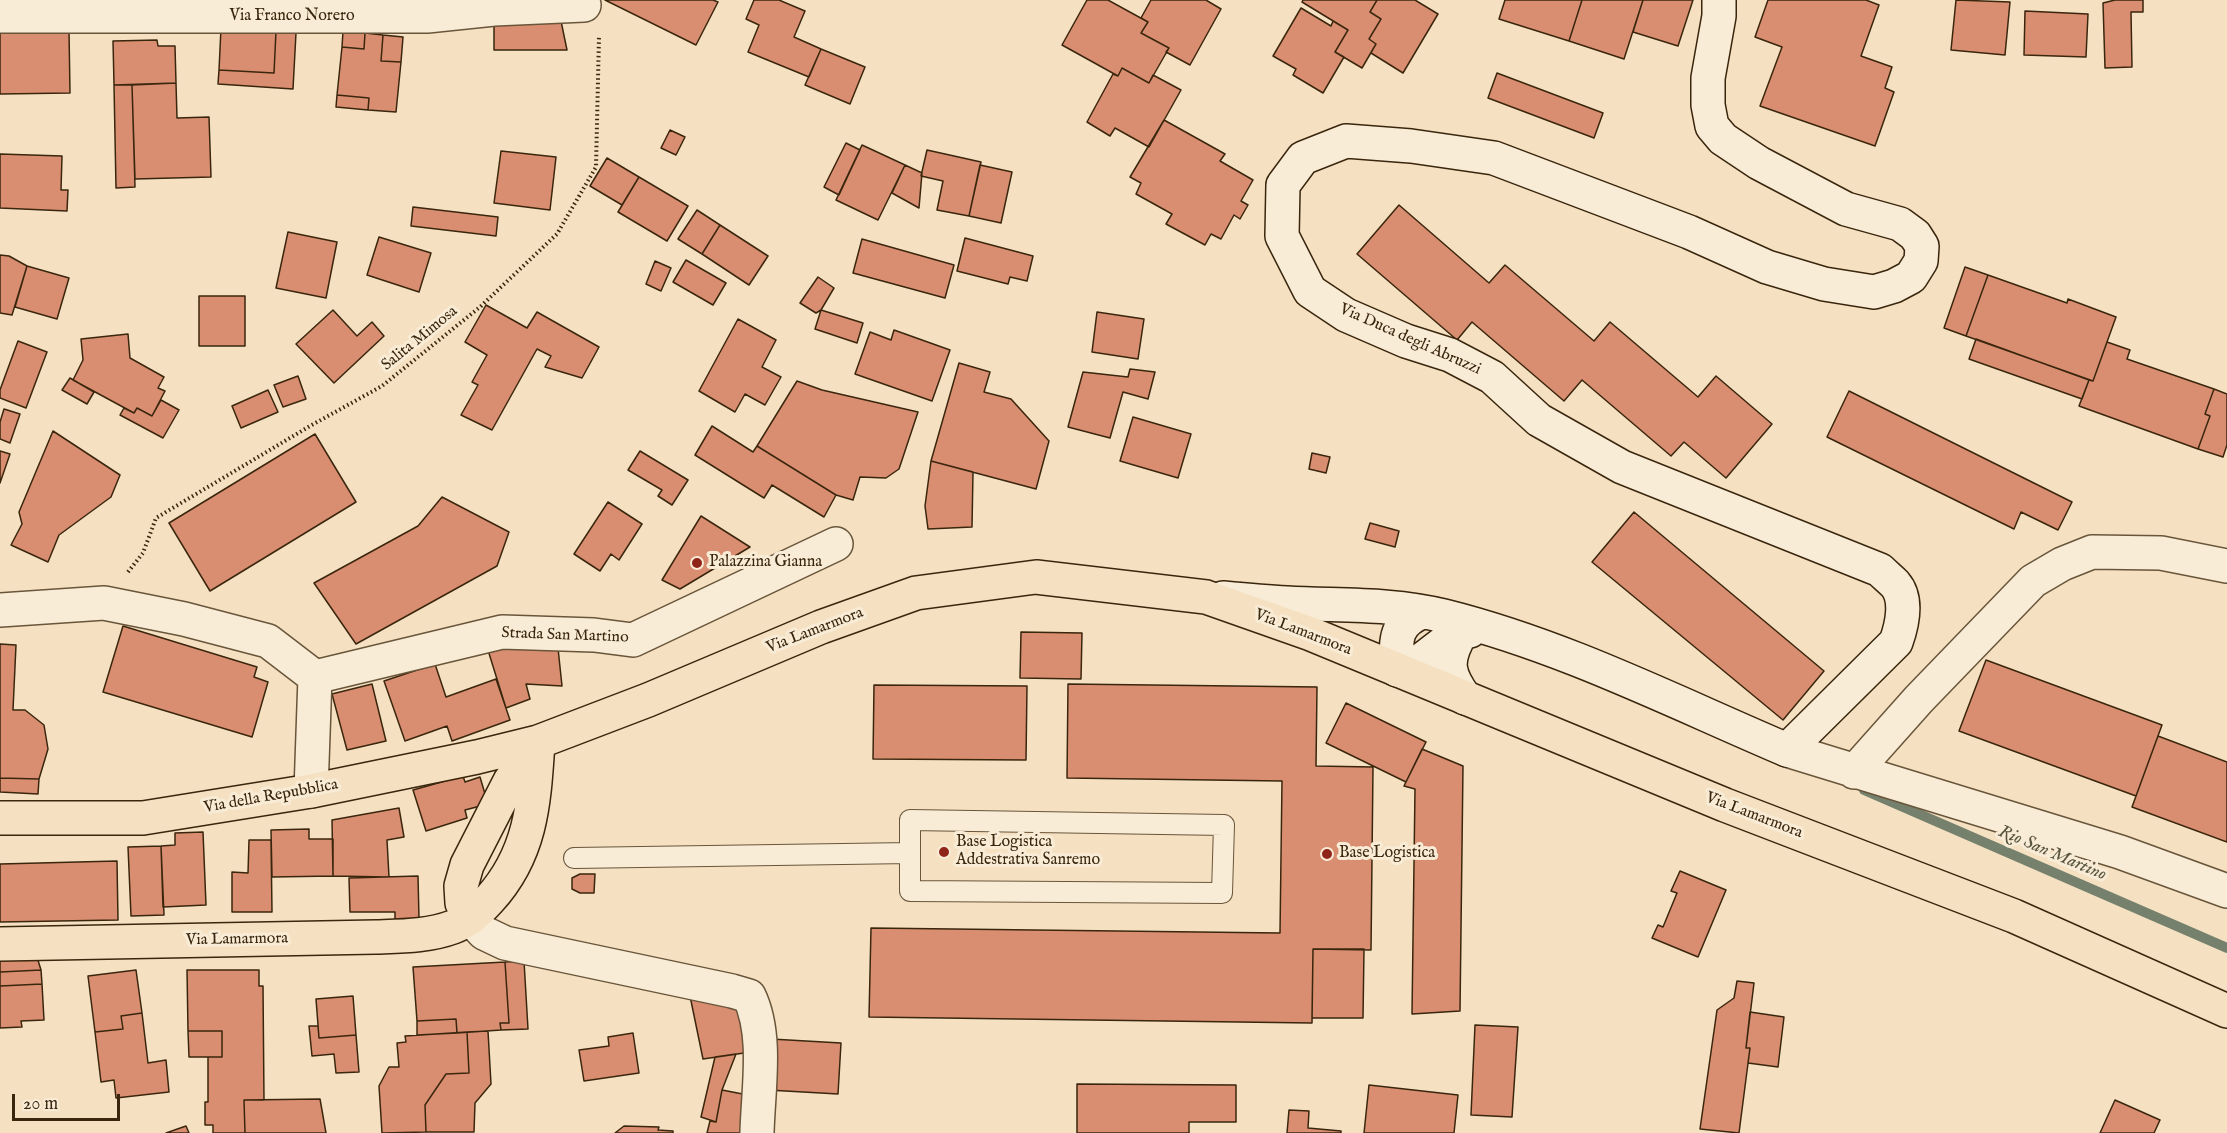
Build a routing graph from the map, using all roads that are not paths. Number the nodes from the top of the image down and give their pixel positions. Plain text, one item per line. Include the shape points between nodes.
1 (1719, 0) edge
2 (584, 5) road end
3 (0, 16) edge
4 (836, 544) dead end
5 (2227, 566) edge
6 (1206, 597) junction
7 (0, 610) edge
8 (1422, 612) junction
9 (1472, 631) junction
10 (1397, 670) junction
11 (315, 677) junction
12 (1465, 698) junction
13 (538, 742) junction
14 (1787, 750) junction
15 (1854, 772) junction
16 (311, 791) junction
17 (0, 818) edge
18 (910, 853) junction
19 (574, 858) dead end
20 (2227, 891) edge
21 (470, 918) junction
22 (0, 944) edge
23 (2227, 1011) edge
24 (757, 1133) edge

1 - 14 street, Via Duca degli Abruzzi via 1708,78 1712,126 1723,139 1759,163 1846,209 1900,224 1915,235 1922,246 1921,261 1911,277 1874,292 1824,284 1767,267 1689,232 1494,158 1346,141 1303,159 1283,185 1282,236 1310,291 1346,315 1450,355 1492,377 1539,420 1622,467 1880,570 1897,586 1902,623 1896,642
2 - 3 street, Via Franco Norero via 427,16
4 - 11 street, Strada San Martino via 633,640 502,632
5 - 15 street via 2161,553 2092,552 2062,564 2033,582
6 - 8 street via 1379,605
6 - 10 main road, Via Lamarmora
6 - 13 main road, Via Lamarmora via 1036,578 916,593 821,627
7 - 11 street via 104,603 184,619 268,641
8 - 9 street
8 - 10 street via 1401,625 1396,644
9 - 10 street via 1446,641 1420,661
9 - 12 street via 1454,646 1450,661 1453,681
9 - 14 street via 1547,648
10 - 12 main road, Via Lamarmora
11 - 16 street
12 - 23 main road, Via Lamarmora via 1725,805 2014,916
13 - 16 main road, Via della Repubblica
13 - 21 main road, Via Lamarmora via 534,798 518,858 497,891
13 - 21 main road via 510,781 467,865 461,886 462,903
14 - 15 street
15 - 20 street via 2120,852
16 - 17 main road, Via della Repubblica via 143,818
18 - 18 lane via 910,891 1222,893 1224,825 910,820
18 - 19 lane
21 - 22 main road, Via Lamarmora via 454,927 416,935
21 - 24 street via 484,933 505,943 749,996 756,1012 760,1044

